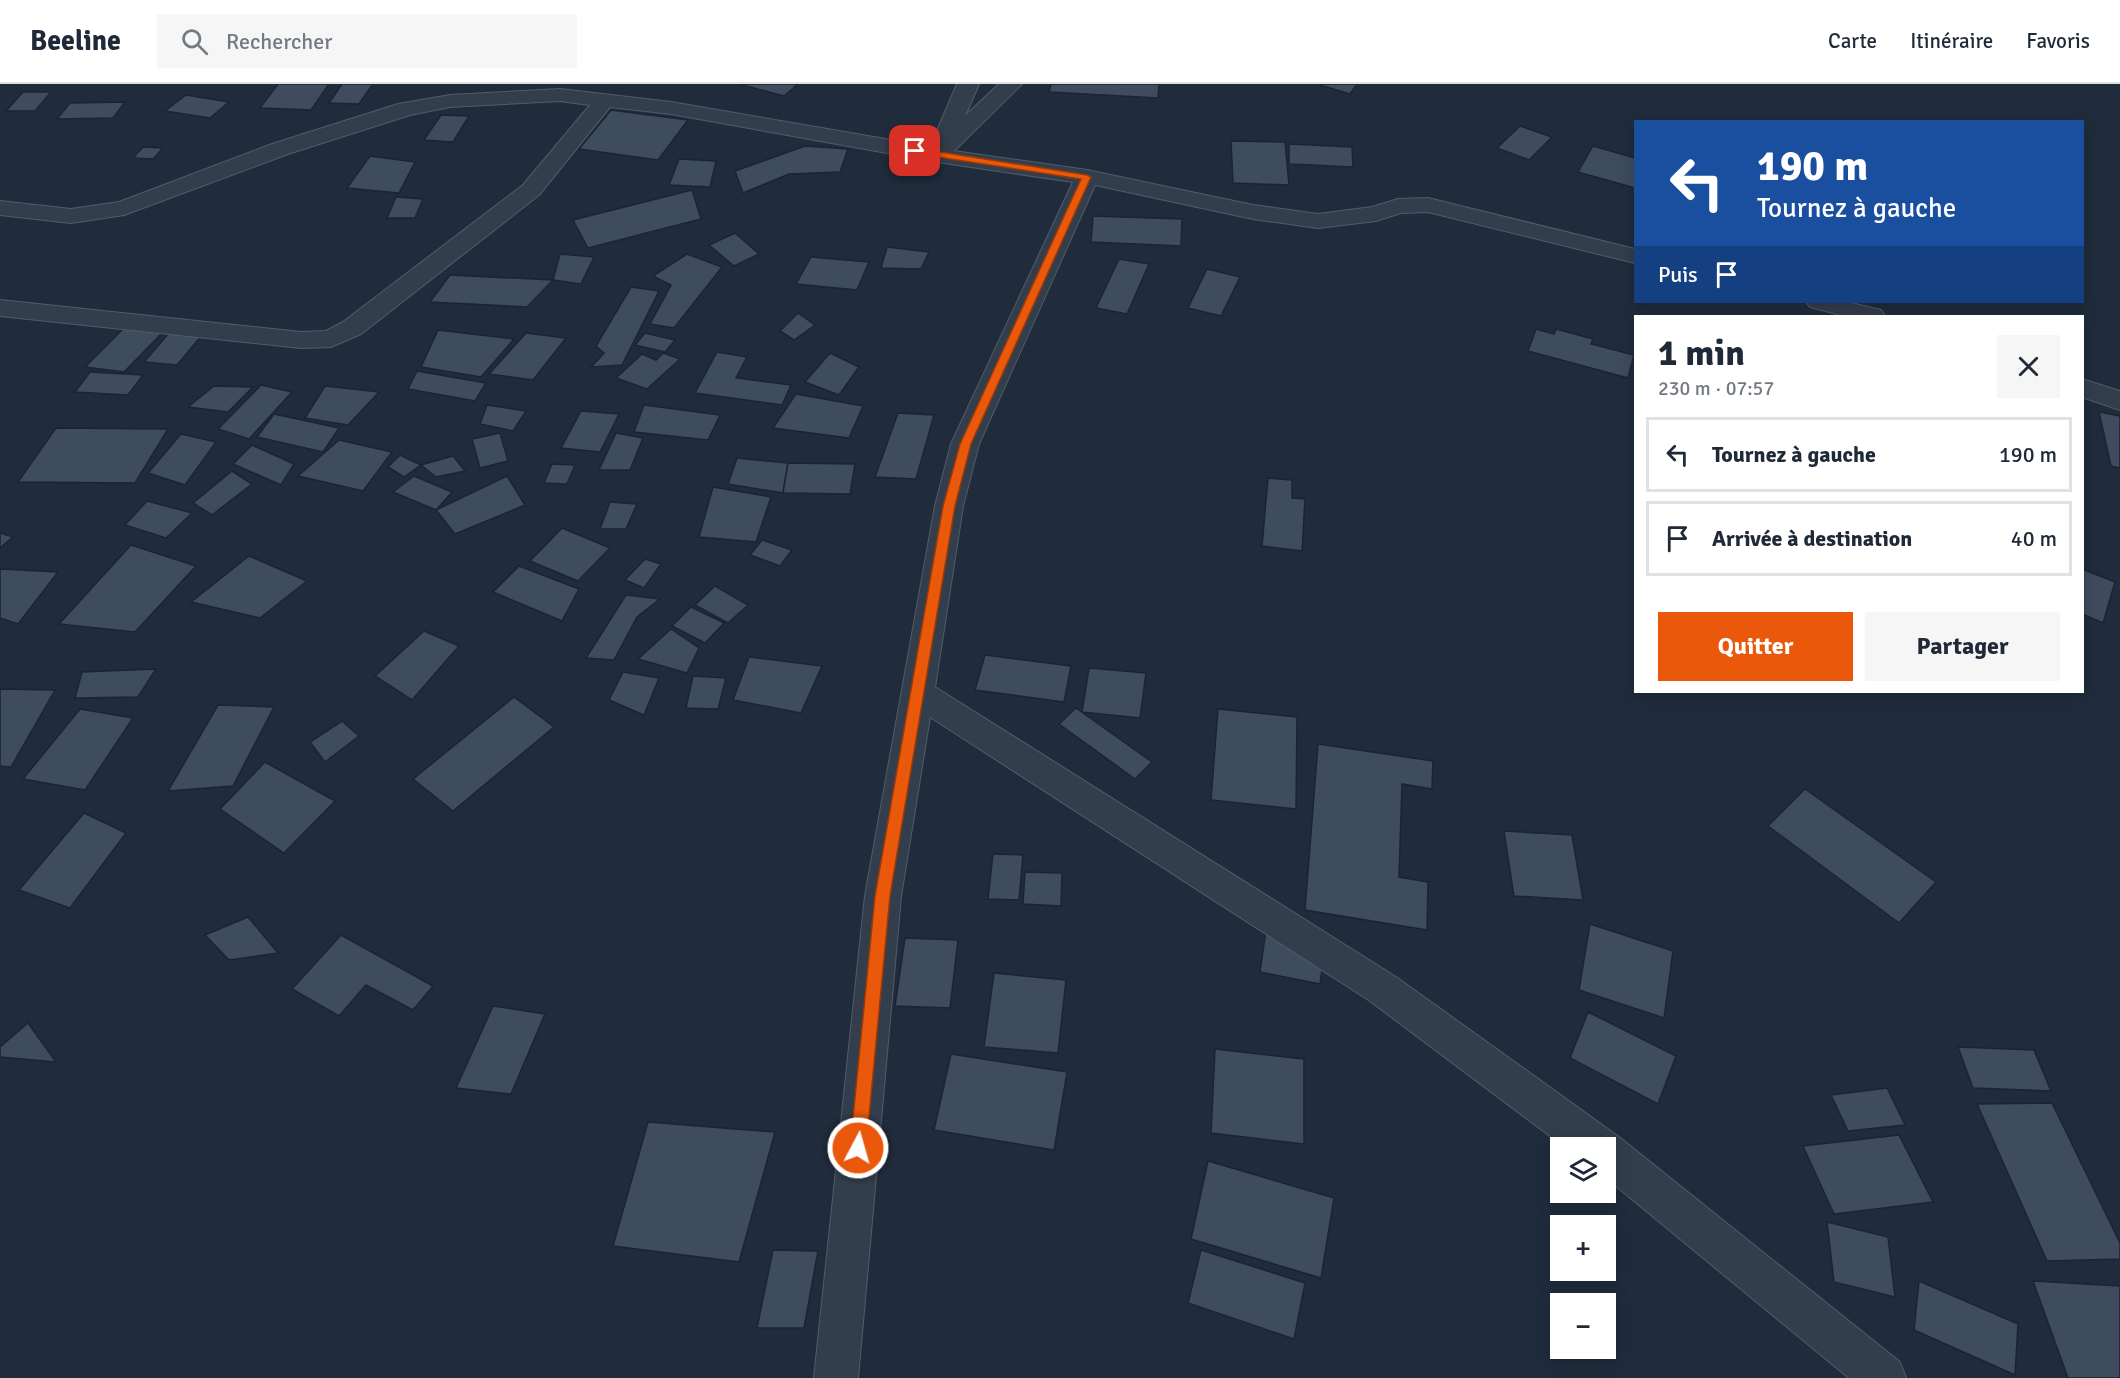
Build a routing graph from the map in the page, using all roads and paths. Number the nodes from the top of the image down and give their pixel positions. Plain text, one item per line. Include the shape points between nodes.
1 (968, 84) edge
2 (1011, 84) edge
3 (605, 100) junction
4 (937, 155) junction
5 (1087, 177) junction
6 (0, 208) edge
7 (1634, 256) edge
8 (1823, 303) edge
9 (0, 308) edge
10 (1868, 315) edge
11 (2084, 389) edge
12 (2120, 401) edge
13 (917, 692) junction
14 (1585, 1137) edge
15 (1616, 1160) edge
16 (836, 1378) edge
17 (1884, 1378) edge

1 - 4 street
2 - 4 street
3 - 4 street
3 - 6 street via 560,95 450,101 406,109 280,149 124,208 71,216
3 - 9 street via 531,190 352,328 331,339 301,340
4 - 5 street
5 - 7 street via 1253,212 1318,221 1376,214 1398,206 1428,205
5 - 13 street via 965,444 949,506
8 - 10 street
11 - 12 street
13 - 14 street via 1383,989
13 - 16 street via 883,896
15 - 17 street

